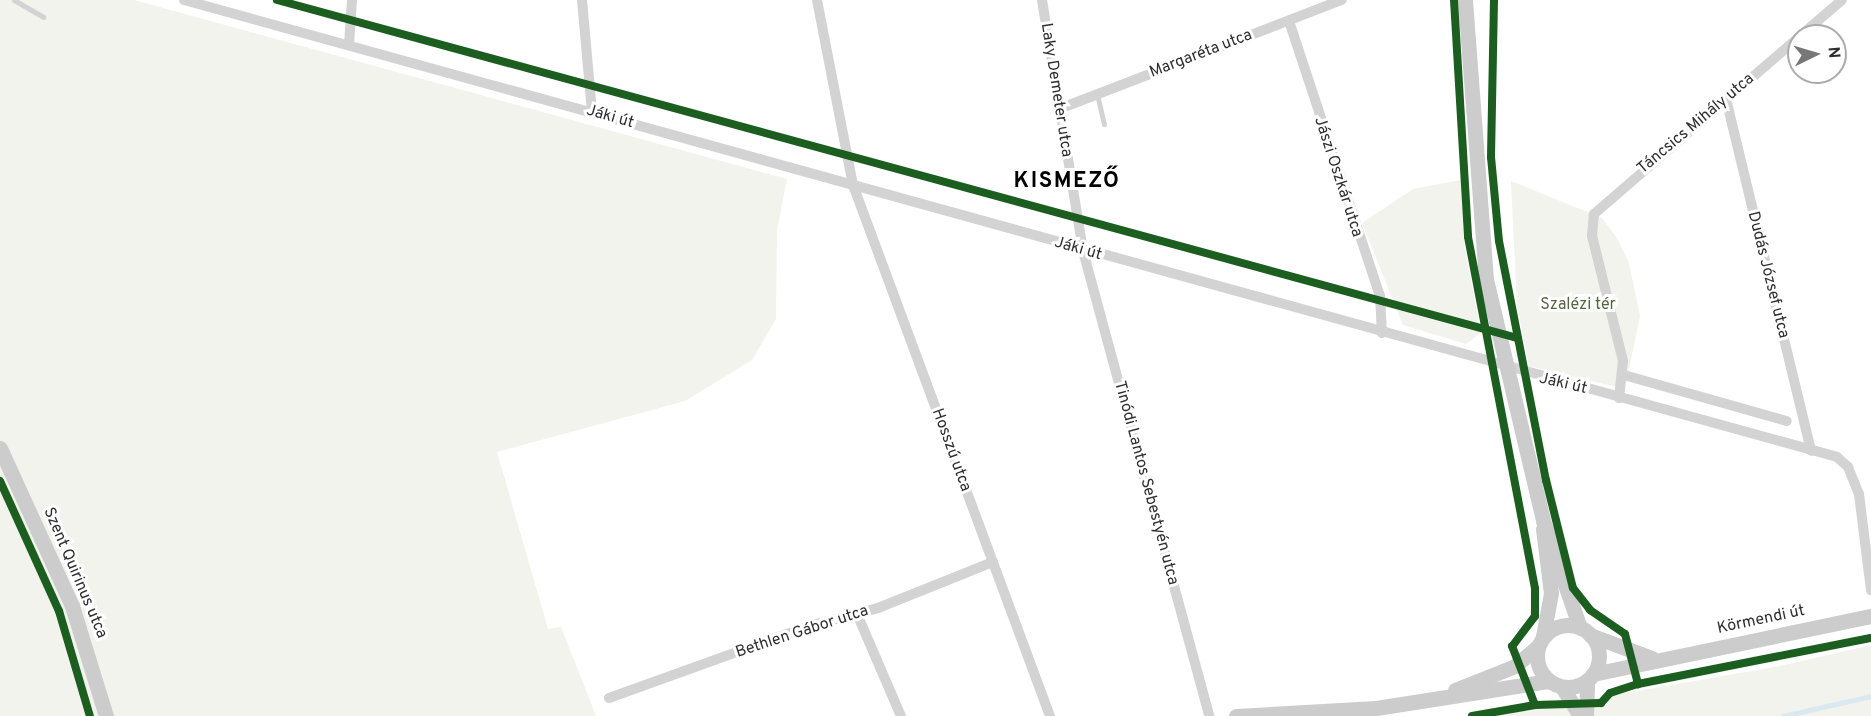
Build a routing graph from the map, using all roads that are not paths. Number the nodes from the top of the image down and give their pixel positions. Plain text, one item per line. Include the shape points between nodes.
1 (14, 0) edge
2 (184, 0) edge
3 (352, 0) edge
4 (582, 0) edge
5 (817, 0) edge
6 (1041, 0) edge
7 (1342, 0) edge
8 (1465, 0) edge
9 (1842, 0) edge
10 (43, 17) dead end
11 (1289, 21) junction
12 (1813, 24) edge
13 (349, 45) junction
14 (1787, 46) edge
15 (1097, 94) junction
16 (1726, 99) junction
17 (1059, 109) junction
18 (592, 112) junction
19 (1104, 124) dead end
20 (853, 185) junction
21 (1083, 251) junction
22 (1382, 333) junction
23 (1505, 369) junction
24 (1624, 375) junction
25 (1619, 398) junction
26 (1787, 421) dead end
27 (0, 448) edge
28 (1811, 451) junction
29 (1543, 520) junction
30 (993, 562) junction
31 (1871, 590) edge
32 (857, 614) junction
33 (1871, 616) edge
34 (1585, 631) junction
35 (1541, 641) junction
36 (1659, 659) junction
37 (1590, 678) junction
38 (1555, 684) junction
39 (609, 698) dead end
40 (1424, 701) junction
41 (106, 716) edge
42 (901, 716) edge
43 (1050, 716) edge
44 (1209, 716) edge
45 (1236, 716) edge
46 (1580, 716) edge
47 (1586, 716) edge

1 - 10 lane
2 - 13 street, Jáki út
3 - 13 street
4 - 18 street
5 - 20 street, Hosszú utca
6 - 17 street, Laky Demeter utca
7 - 11 street, Margaréta utca
8 - 23 street via 1486,279
9 - 12 street, Táncsics Mihály utca
11 - 15 street, Margaréta utca
11 - 22 street, Jászi Oszkár utca via 1380,296
13 - 18 street, Jáki út
14 - 16 street, Táncsics Mihály utca
15 - 17 street, Margaréta utca
15 - 19 lane
16 - 24 street, Táncsics Mihály utca via 1594,214 1592,236
16 - 28 street, Dudás József utca
17 - 21 street, Laky Demeter utca
18 - 20 street, Jáki út
20 - 21 street, Jáki út
20 - 30 street, Hosszú utca
21 - 22 street, Jáki út
21 - 44 street, Tinódi Lantos Sebestyén utca
22 - 23 street, Jáki út
23 - 25 street, Jáki út
23 - 29 street
24 - 25 street
24 - 26 street
25 - 28 street, Jáki út
27 - 41 street, Szent Quirinus utca via 72,606
28 - 31 street, Jáki út via 1837,457 1855,479
29 - 34 street
29 - 35 street via 1551,593
30 - 32 street, Bethlen Gábor utca
30 - 43 street, Hosszú utca
32 - 39 street, Bethlen Gábor utca
32 - 42 street
33 - 36 street, Körmendi út
34 - 35 street via 1562,626
34 - 36 street
34 - 37 street via 1599,653
35 - 38 street via 1538,666
35 - 40 street via 1515,666
36 - 37 street, Körmendi út
37 - 38 street
37 - 47 street
38 - 40 street
38 - 46 street
40 - 45 street

